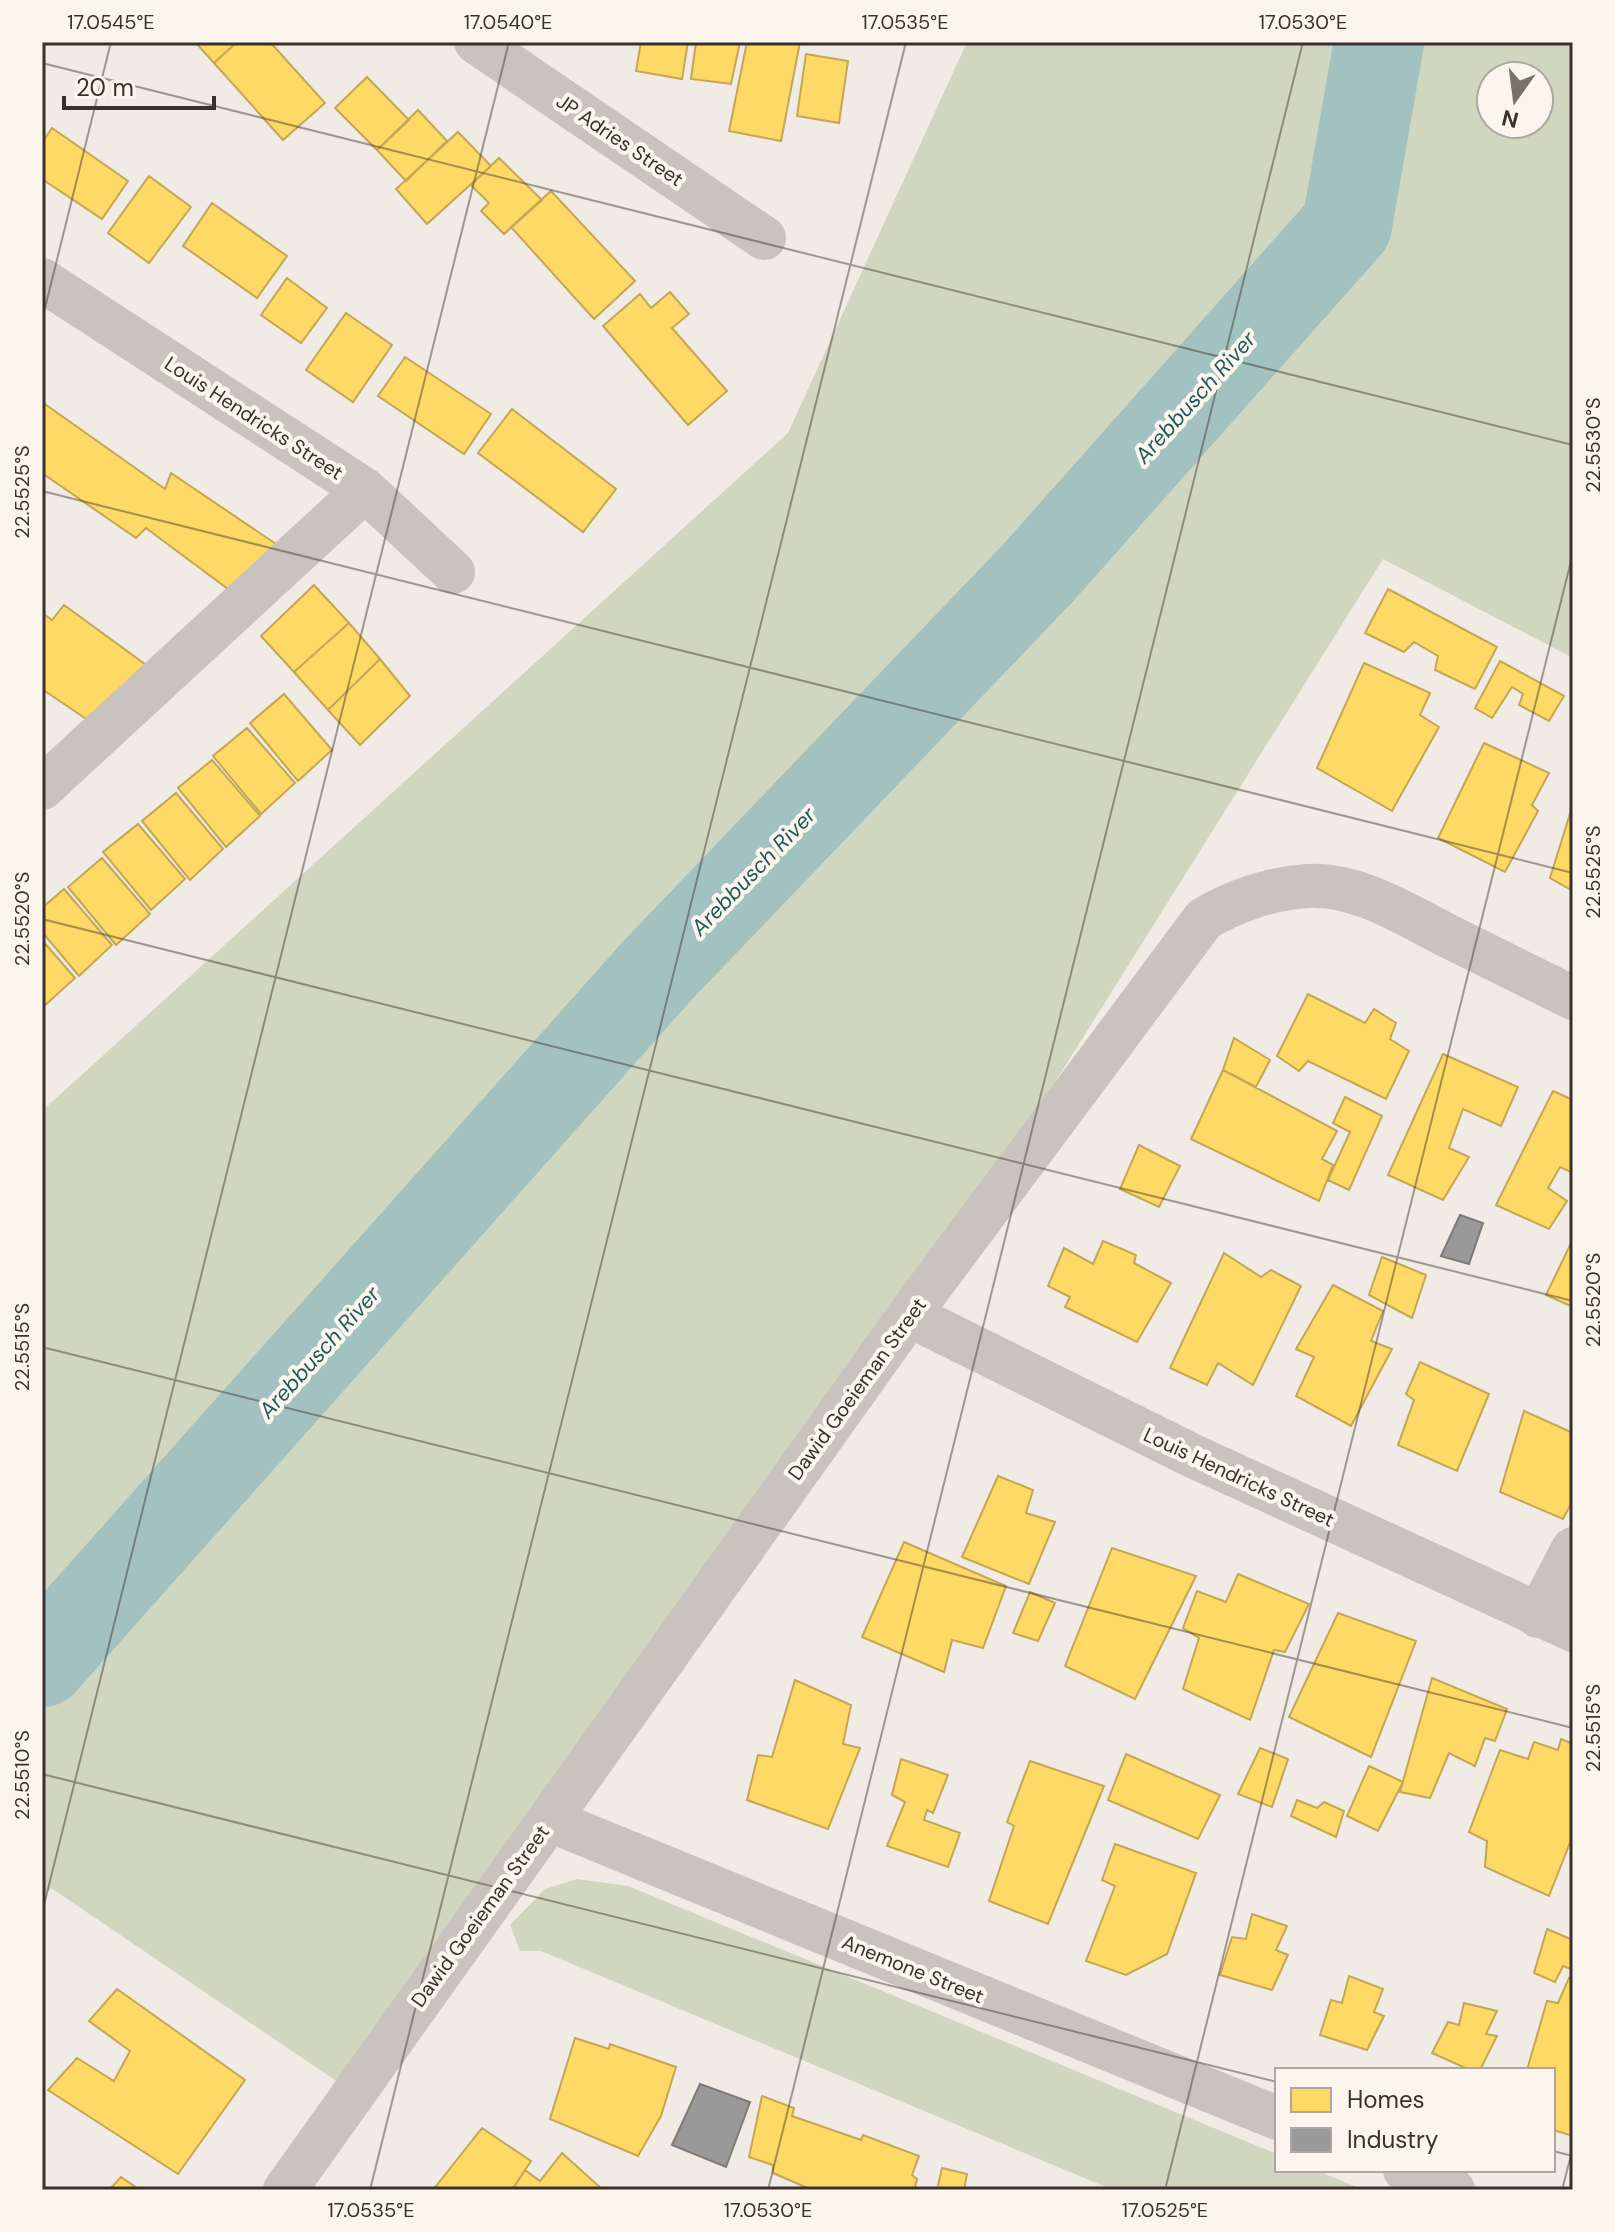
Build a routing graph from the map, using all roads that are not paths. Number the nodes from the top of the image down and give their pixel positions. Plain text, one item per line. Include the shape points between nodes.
1 (476, 42) edge
2 (764, 238) dead end
3 (42, 280) edge
4 (365, 490) junction
5 (453, 572) dead end
6 (42, 788) edge
7 (1573, 998) edge
8 (909, 1315) junction
9 (1573, 1549) edge
10 (1555, 1623) edge
11 (549, 1820) junction
12 (1275, 2117) edge
13 (1410, 2172) edge
14 (285, 2190) edge
15 (1453, 2190) edge

1 - 2 street, JP Adries Street
3 - 4 street, Louis Hendricks Street
4 - 5 street, Louis Hendricks Street
4 - 6 street
7 - 8 street, Dawid Goeieman Street via 1349,891 1309,886 1231,903 1204,919
8 - 10 street, Louis Hendricks Street via 1193,1456
8 - 11 street, Dawid Goeieman Street
9 - 10 street
11 - 12 street, Anemone Street
11 - 14 street, Dawid Goeieman Street
13 - 15 street

